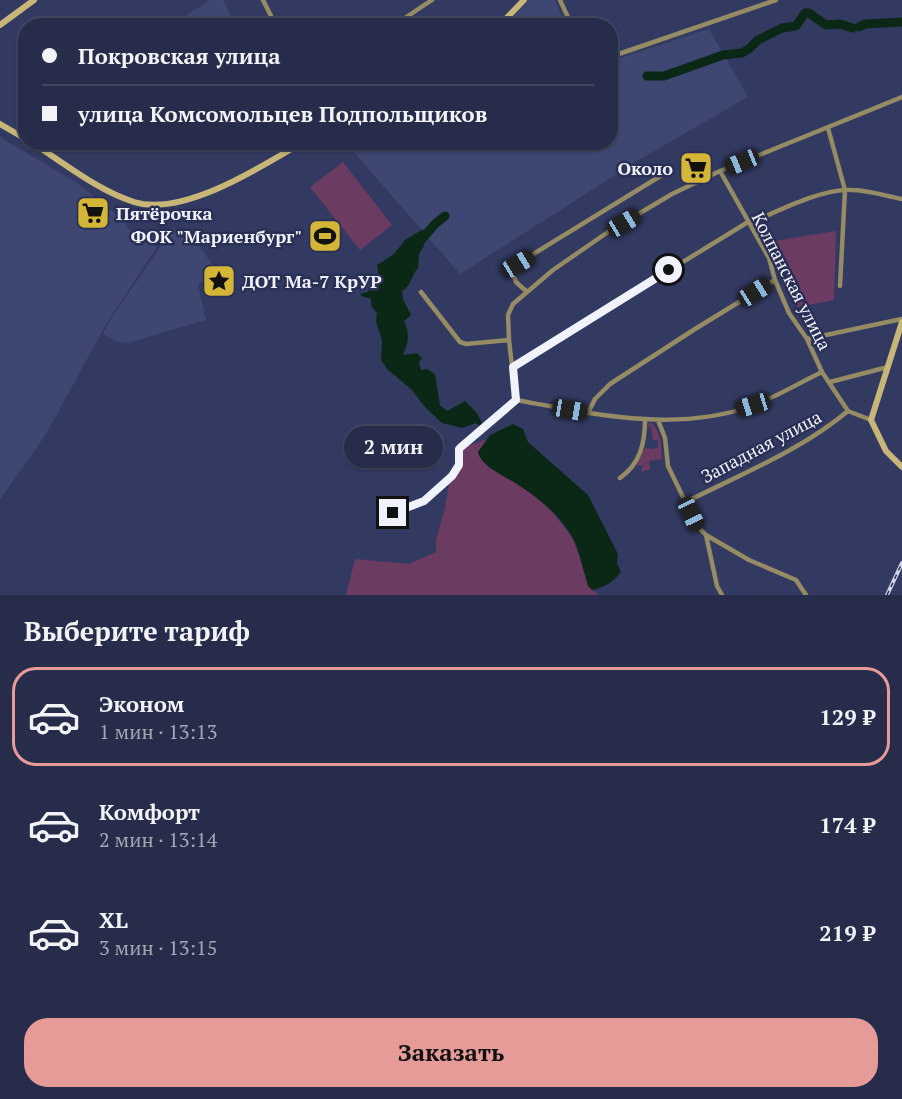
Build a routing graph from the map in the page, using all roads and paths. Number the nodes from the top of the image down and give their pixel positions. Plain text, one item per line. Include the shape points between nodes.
1 (34, 0) edge
2 (263, 0) edge
3 (432, 0) edge
4 (524, 0) edge
5 (560, 0) edge
6 (776, 0) edge
7 (272, 18) edge
8 (405, 18) edge
9 (507, 18) edge
10 (568, 18) edge
11 (0, 25) edge
12 (618, 54) edge
13 (902, 98) edge
14 (0, 124) edge
15 (828, 128) junction
16 (18, 134) edge
17 (44, 150) edge
18 (288, 150) edge
19 (720, 171) junction
20 (667, 172) dead end
21 (845, 190) junction
22 (902, 200) edge
23 (748, 222) junction
24 (775, 280) junction
25 (840, 286) dead end
26 (526, 291) junction
27 (421, 292) dead end
28 (902, 321) edge
29 (807, 339) junction
30 (508, 340) junction
31 (513, 367) junction
32 (889, 367) junction
33 (822, 372) junction
34 (830, 382) junction
35 (516, 400) junction
36 (848, 411) junction
37 (588, 413) junction
38 (645, 420) junction
39 (658, 420) junction
40 (871, 420) junction
41 (902, 467) edge
42 (620, 478) dead end
43 (686, 502) junction
44 (393, 513) dead end
45 (706, 536) junction
46 (722, 595) edge
47 (806, 595) edge

1 - 11 main road
2 - 7 street
3 - 8 street
4 - 9 main road
5 - 10 street
6 - 12 street
13 - 15 street
14 - 16 main road
15 - 19 street
15 - 21 street
17 - 18 main road via 103,188 151,205 199,196
19 - 23 street, Колпанская улица
19 - 26 street via 608,232
20 - 26 street via 518,264 513,273
21 - 22 street
21 - 23 street
21 - 25 street
23 - 24 street, Колпанская улица via 769,258
23 - 31 street
24 - 29 street, Колпанская улица via 789,313
24 - 37 street via 610,384
26 - 30 street via 508,315
27 - 30 street via 460,342
28 - 29 street
28 - 32 main road
29 - 33 street, Колпанская улица
30 - 31 street
31 - 35 street
32 - 34 street
32 - 40 main road
33 - 34 street, Колпанская улица
33 - 39 street via 728,413 700,419
34 - 36 street, Колпанская улица
35 - 37 street
35 - 44 street via 459,449 459,465 445,483 424,501
36 - 40 street
36 - 43 street, Западная улица via 797,446
37 - 38 street
38 - 39 street
38 - 42 street via 643,445 637,459
39 - 43 street, Западная улица via 665,438 668,466
40 - 41 main road via 886,451
43 - 45 street, Западная улица
45 - 46 street
45 - 47 street via 796,580

